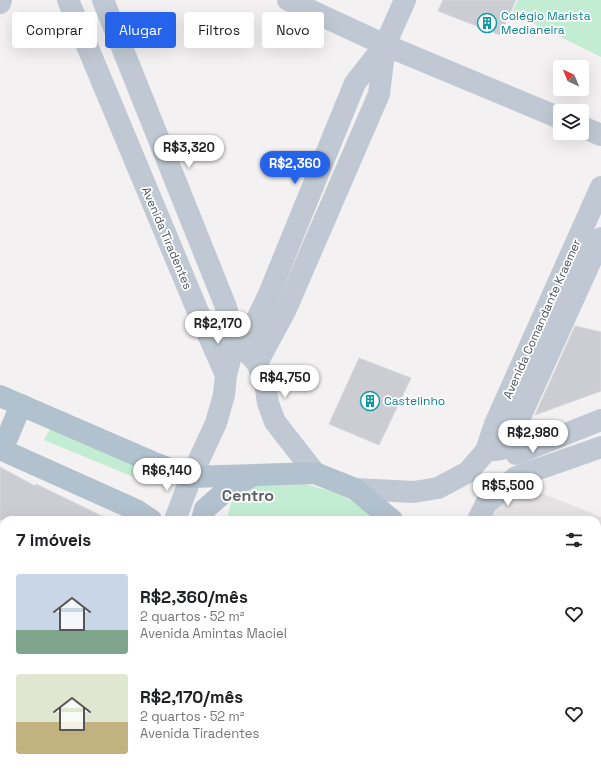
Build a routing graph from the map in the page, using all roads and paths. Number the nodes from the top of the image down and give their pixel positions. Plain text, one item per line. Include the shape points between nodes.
1 (1, 0) edge
2 (68, 0) edge
3 (103, 0) edge
4 (288, 0) edge
5 (405, 0) edge
6 (0, 3) edge
7 (385, 45) junction
8 (553, 115) edge
9 (589, 130) edge
10 (601, 135) edge
11 (601, 187) edge
12 (601, 238) edge
13 (245, 354) junction
14 (226, 374) junction
15 (0, 396) edge
16 (21, 405) junction
17 (601, 420) edge
18 (601, 447) edge
19 (1, 449) edge
20 (503, 451) junction
21 (315, 473) junction
22 (253, 475) junction
23 (192, 477) junction
24 (516, 477) junction
25 (355, 489) junction
26 (145, 516) edge
27 (177, 516) edge
28 (203, 516) edge
29 (387, 516) edge
30 (480, 516) edge

1 - 6 main road
2 - 14 main road, Avenida Tiradentes
3 - 13 main road
4 - 7 main road
5 - 7 main road
7 - 8 main road
7 - 13 main road via 379,94 286,309
9 - 10 main road
11 - 20 main road, Avenida Comandante Kraemer via 495,424
12 - 20 main road, Avenida Comandante Kraemer
13 - 14 main road via 233,354
13 - 21 main road via 265,382 268,403 275,422
14 - 23 main road, Avenida Tiradentes via 224,395 216,423
15 - 16 main road
16 - 19 main road
16 - 23 main road
17 - 20 main road
18 - 24 main road
19 - 26 main road
20 - 24 main road, Avenida Comandante Kraemer via 519,464
20 - 25 main road via 438,488 414,492
21 - 22 main road
21 - 25 main road
22 - 23 main road
22 - 28 main road via 227,490 205,510
23 - 27 main road, Avenida Tiradentes
24 - 30 main road via 486,504
25 - 29 main road

